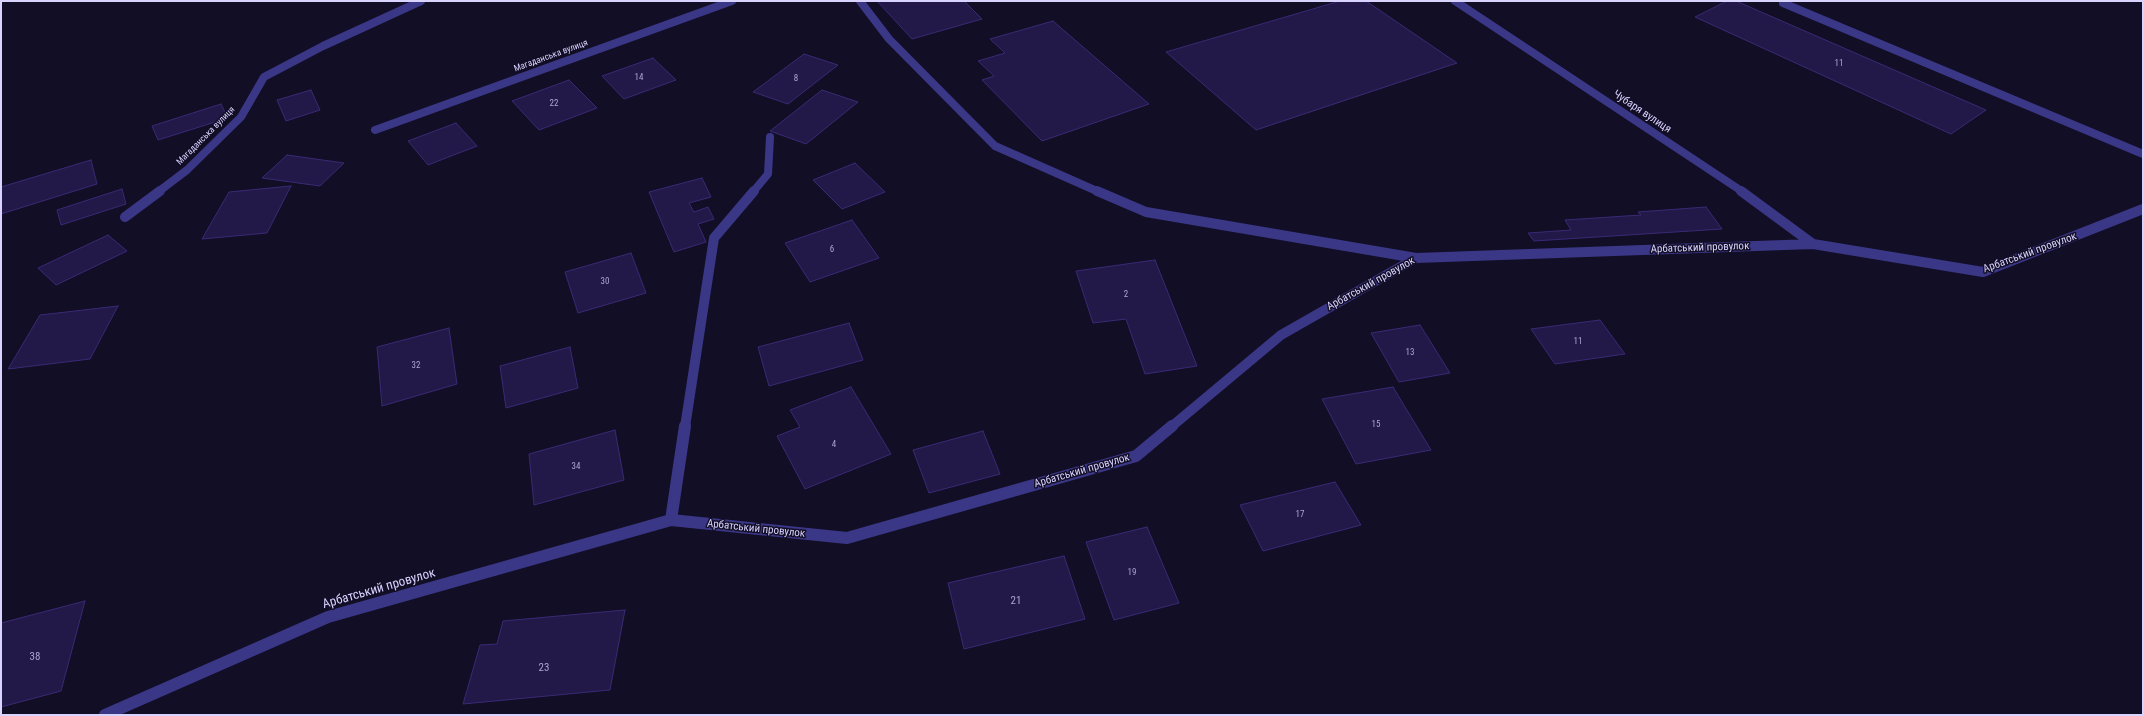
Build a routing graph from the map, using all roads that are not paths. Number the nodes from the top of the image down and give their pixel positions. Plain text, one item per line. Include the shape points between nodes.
1 (421, 1) edge
2 (732, 1) edge
3 (860, 1) edge
4 (1455, 1) edge
5 (1783, 3) dead end
6 (376, 130) dead end
7 (770, 137) dead end
8 (2143, 154) edge
9 (2143, 209) edge
10 (125, 217) dead end
11 (1813, 244) junction
12 (1416, 258) junction
13 (671, 520) junction
14 (105, 715) edge

1 - 10 street, Магаданська вулиця via 323,46 264,77 241,117 187,170
2 - 6 street, Магаданська вулиця
3 - 12 street via 889,39 995,146 1146,212
4 - 11 street, Чубаря вулиця via 1757,201
5 - 8 street
7 - 13 street via 768,174 714,238
9 - 11 street, Арбатський провулок via 1983,272
11 - 12 street, Арбатський провулок
12 - 13 street, Арбатський провулок via 1281,335 1136,456 847,538
13 - 14 street, Арбатський провулок via 328,617

